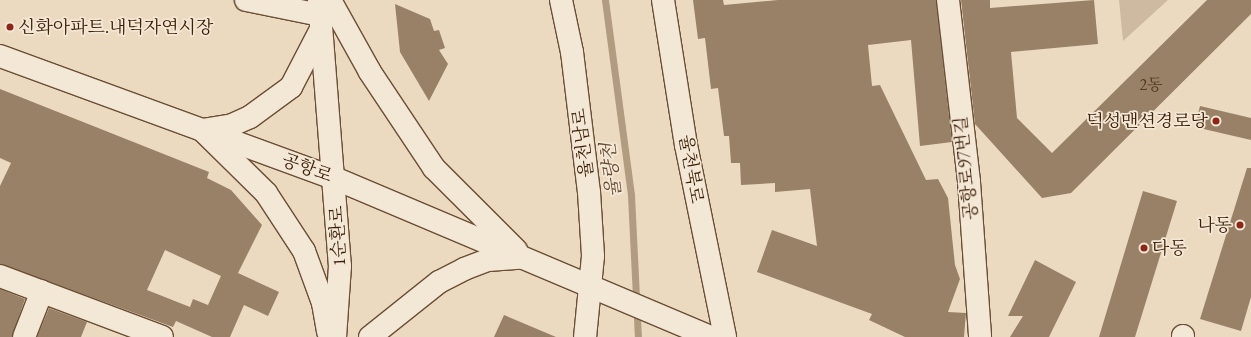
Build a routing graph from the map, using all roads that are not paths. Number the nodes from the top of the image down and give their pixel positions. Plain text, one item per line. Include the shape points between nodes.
1 (246, 0) edge
2 (562, 0) edge
3 (663, 0) edge
4 (948, 0) edge
5 (322, 11) edge
6 (0, 56) edge
7 (202, 130) junction
8 (334, 178) junction
9 (524, 258) junction
10 (0, 276) edge
11 (600, 290) junction
12 (42, 291) junction
13 (705, 334) edge
14 (24, 337) edge
15 (162, 337) edge
16 (327, 337) edge
17 (335, 337) edge
18 (370, 337) edge
19 (585, 337) edge
20 (725, 337) edge
21 (980, 337) edge

1 - 5 street
2 - 11 street, 율천남로 via 572,52
3 - 20 street, 율천북로 via 686,145
4 - 21 street, 공항로97번길 via 969,182
5 - 7 street via 291,87 250,117 232,125
5 - 8 street, 1순환로
5 - 9 street via 370,72 434,168
6 - 7 street, 공항로
7 - 8 street, 공항로
7 - 16 street via 266,193 304,251 323,303
8 - 9 street, 공항로
8 - 17 street, 1순환로 via 340,266
9 - 11 street, 공항로
9 - 18 street via 488,260 464,269 439,282
10 - 12 street
11 - 13 street, 공항로
11 - 19 street, 율천남로
12 - 14 street
12 - 15 street

